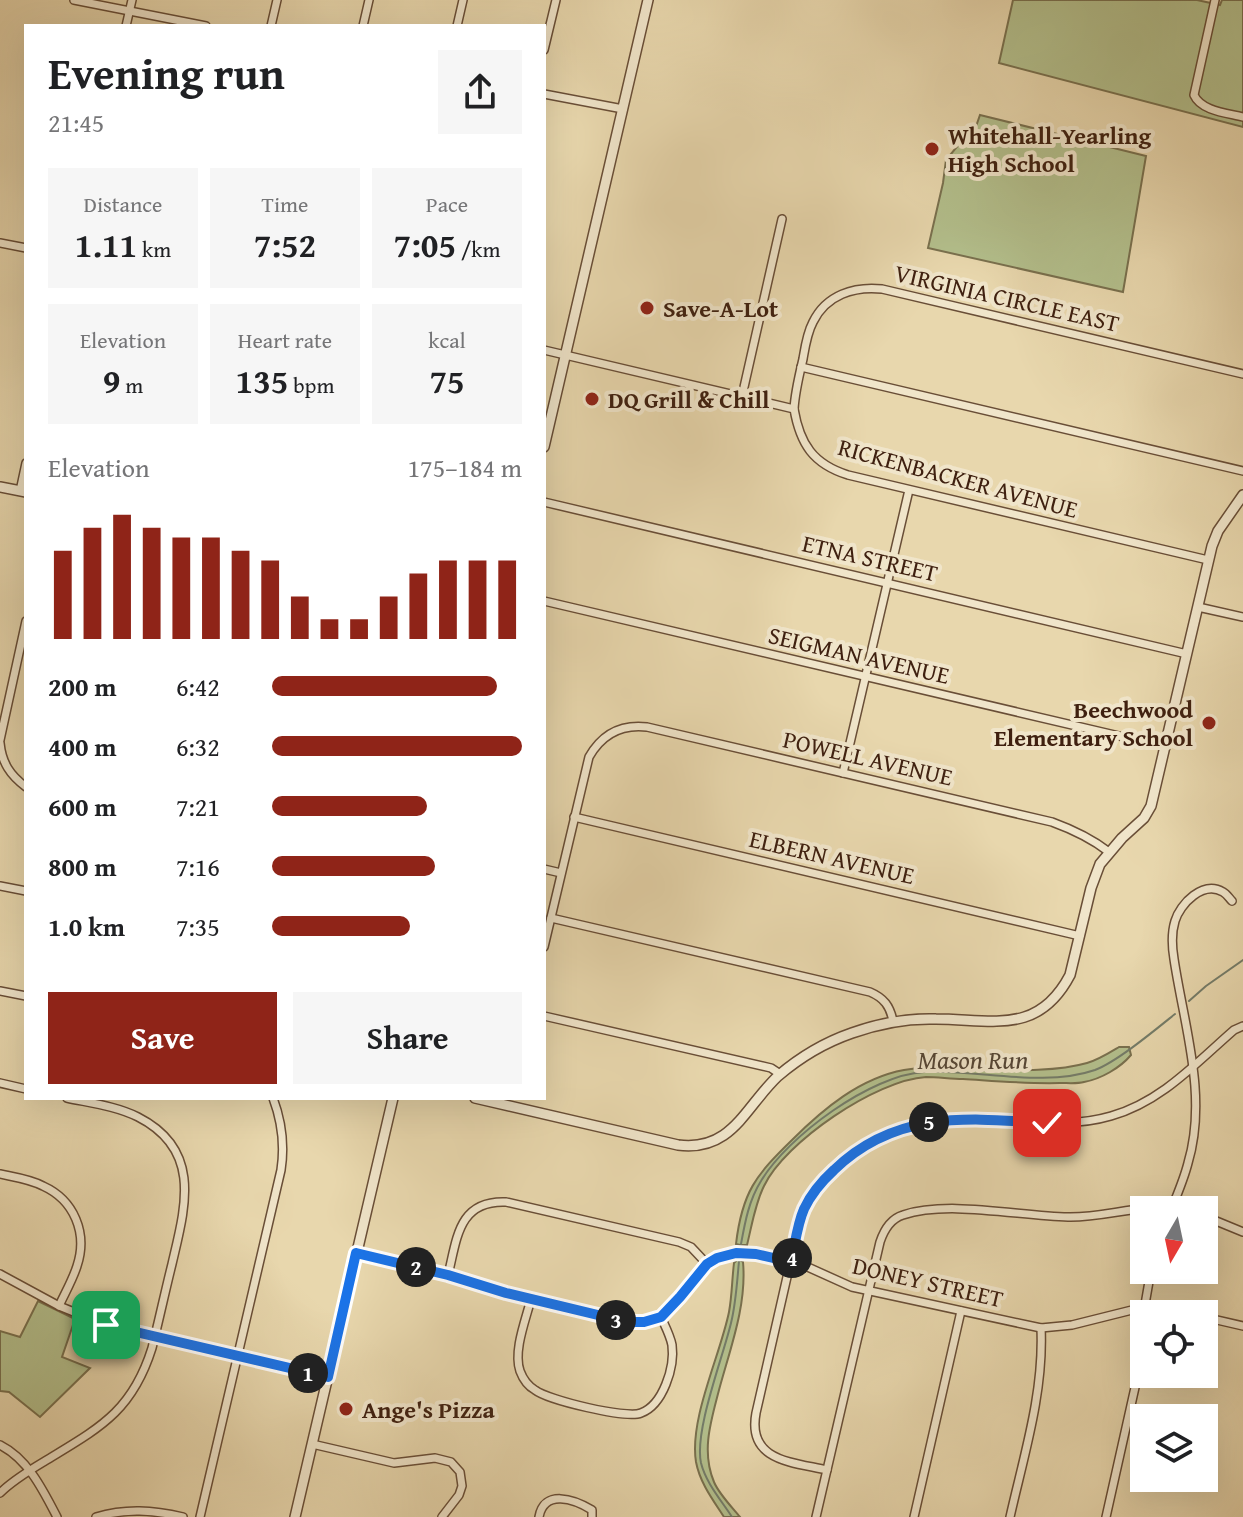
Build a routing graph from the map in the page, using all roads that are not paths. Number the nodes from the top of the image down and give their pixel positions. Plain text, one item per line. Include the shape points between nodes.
1 (74, 0) edge
2 (132, 0) edge
3 (277, 0) edge
4 (369, 0) edge
5 (463, 0) edge
6 (556, 0) edge
7 (648, 0) edge
8 (1215, 0) edge
9 (130, 11) junction
10 (127, 24) edge
11 (196, 24) edge
12 (271, 24) edge
13 (363, 24) edge
14 (457, 24) edge
15 (546, 42) edge
16 (546, 94) edge
17 (623, 109) junction
18 (1243, 117) edge
19 (782, 219) dead end
20 (0, 243) edge
21 (24, 248) edge
22 (546, 350) edge
23 (566, 355) junction
24 (801, 367) junction
25 (1243, 374) edge
26 (742, 396) junction
27 (794, 409) junction
28 (546, 439) edge
29 (1243, 471) edge
30 (0, 487) edge
31 (909, 490) junction
32 (23, 491) edge
33 (1243, 495) edge
34 (546, 502) edge
35 (1208, 560) junction
36 (887, 583) junction
37 (546, 601) edge
38 (1198, 607) junction
39 (1243, 617) edge
40 (24, 630) edge
41 (1187, 654) junction
42 (865, 677) junction
43 (0, 742) edge
44 (1166, 747) junction
45 (843, 773) junction
46 (24, 785) edge
47 (574, 817) junction
48 (1109, 852) junction
49 (546, 869) edge
50 (561, 873) junction
51 (0, 886) edge
52 (24, 891) edge
53 (1232, 901) dead end
54 (551, 918) junction
55 (1080, 936) junction
56 (546, 939) edge
57 (0, 991) edge
58 (24, 996) edge
59 (546, 1016) edge
60 (893, 1021) junction
61 (1243, 1026) edge
62 (1193, 1066) junction
63 (780, 1074) junction
64 (0, 1083) edge
65 (24, 1089) edge
66 (76, 1100) edge
67 (274, 1100) edge
68 (393, 1100) edge
69 (508, 1102) edge
70 (0, 1174) edge
71 (1176, 1196) edge
72 (1130, 1209) edge
73 (1218, 1222) edge
74 (1243, 1232) edge
75 (356, 1253) junction
76 (791, 1262) junction
77 (707, 1264) junction
78 (0, 1274) edge
79 (448, 1275) junction
80 (869, 1291) junction
81 (531, 1299) junction
82 (59, 1306) junction
83 (1130, 1310) edge
84 (961, 1311) junction
85 (661, 1317) junction
86 (1218, 1320) edge
87 (1243, 1326) edge
88 (1041, 1328) junction
89 (155, 1336) junction
90 (237, 1356) junction
91 (328, 1377) junction
92 (1135, 1388) edge
93 (312, 1444) junction
94 (0, 1445) edge
95 (827, 1470) junction
96 (30, 1471) junction
97 (0, 1493) edge
98 (57, 1517) edge
99 (96, 1517) edge
100 (183, 1517) edge
101 (200, 1517) edge
102 (295, 1517) edge
103 (442, 1517) edge
104 (539, 1517) edge
105 (592, 1517) edge
106 (816, 1517) edge
107 (914, 1517) edge
108 (1010, 1517) edge
109 (1106, 1517) edge

1 - 9 street
2 - 9 street
3 - 12 street
4 - 13 street
5 - 14 street
6 - 15 street
7 - 17 street
8 - 18 street via 1194,95 1204,106
9 - 10 street
9 - 11 street
16 - 17 street
17 - 23 street
19 - 26 street
20 - 21 street
22 - 23 street
23 - 26 street
23 - 28 street
24 - 25 street, VIRGINIA CIRCLE EAST via 817,315 832,299 869,288
24 - 27 street, VIRGINIA CIRCLE EAST
24 - 29 street
26 - 27 street
27 - 31 street, RICKENBACKER AVENUE via 801,438 820,462
30 - 32 street
31 - 35 street, RICKENBACKER AVENUE
31 - 36 street
33 - 35 street via 1218,531
34 - 36 street, ETNA STREET
35 - 38 street
36 - 41 street, ETNA STREET
36 - 42 street
37 - 42 street, SEIGMAN AVENUE
38 - 39 street
38 - 41 street
40 - 43 street
41 - 44 street
42 - 44 street, SEIGMAN AVENUE
42 - 45 street
43 - 46 street via 4,764
44 - 48 street via 1151,806
45 - 47 street, POWELL AVENUE via 629,726 595,747
45 - 48 street, POWELL AVENUE via 1052,822 1091,838
47 - 50 street
47 - 55 street, ELBERN AVENUE
48 - 55 street via 1094,878
49 - 50 street
50 - 54 street
51 - 52 street
53 - 62 street via 1223,892 1203,890 1189,899 1175,920 1172,946
54 - 56 street
54 - 60 street via 870,992 883,999
55 - 60 street via 1064,987 1024,1018
57 - 58 street
59 - 63 street
60 - 63 street via 847,1034
61 - 62 street
62 - 71 street via 1193,1136
62 - 76 street via 1150,1100 1110,1116 1069,1124 934,1121 878,1139 818,1186 804,1210
63 - 69 street via 730,1132 700,1145 678,1145
64 - 65 street
66 - 89 street via 136,1116 176,1152 185,1181 184,1211
67 - 90 street via 283,1139 282,1162
68 - 75 street
70 - 82 street via 46,1187 65,1200 78,1223 80,1256
72 - 80 street via 1068,1217 930,1209 905,1214 882,1235
73 - 74 street
75 - 79 street
75 - 91 street
76 - 77 street, DONEY STREET via 736,1253
76 - 80 street, DONEY STREET
76 - 95 street via 755,1434 774,1456
77 - 79 street via 679,1242 496,1201 469,1213 463,1222
77 - 85 street
78 - 82 street
79 - 81 street
80 - 84 street, DONEY STREET
80 - 95 street
81 - 85 street via 627,1322
81 - 85 street via 518,1360 526,1382 551,1398 622,1415 650,1408 664,1387 673,1350
82 - 89 street via 106,1325
83 - 88 street, DONEY STREET
84 - 88 street, DONEY STREET
84 - 107 street
86 - 87 street
88 - 108 street via 1038,1394
89 - 90 street
89 - 96 street via 147,1365 120,1409
90 - 91 street
90 - 101 street
91 - 93 street
92 - 109 street
93 - 102 street
93 - 103 street via 394,1463 435,1458 451,1462 460,1472 462,1486
94 - 96 street
95 - 106 street
96 - 97 street
96 - 98 street
99 - 100 street via 128,1510
104 - 105 street via 546,1502 555,1498 581,1504 592,1510

